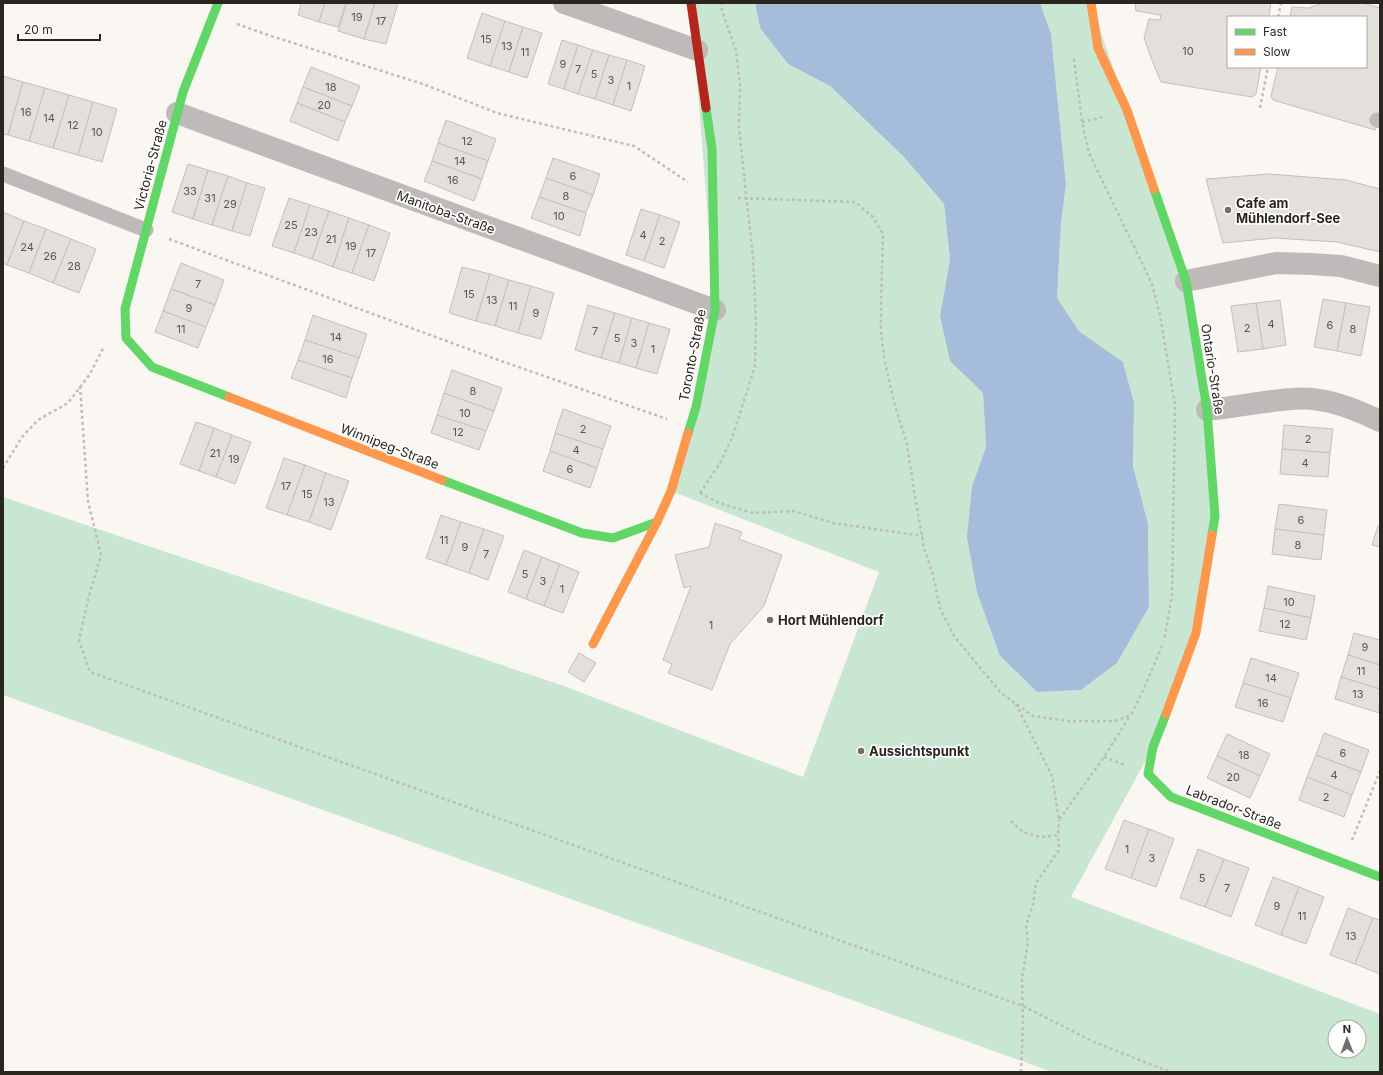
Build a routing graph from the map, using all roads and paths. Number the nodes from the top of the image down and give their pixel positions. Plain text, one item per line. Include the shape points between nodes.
1 (218, 3) edge
2 (564, 3) edge
3 (691, 3) edge
4 (721, 3) edge
5 (1091, 3) edge
6 (1281, 3) edge
7 (213, 14) junction
8 (1278, 16) edge
9 (698, 50) junction
10 (1073, 53) dead end
11 (1268, 68) edge
12 (1260, 108) dead end
13 (177, 113) junction
14 (3, 174) edge
15 (747, 198) junction
16 (713, 199) junction
17 (146, 230) junction
18 (1380, 276) edge
19 (1186, 281) junction
20 (715, 310) junction
21 (126, 338) junction
22 (80, 386) junction
23 (1208, 410) junction
24 (1380, 421) edge
25 (690, 427) junction
26 (3, 468) edge
27 (657, 522) junction
28 (923, 536) junction
29 (592, 644) dead end
30 (1016, 704) junction
31 (1131, 715) junction
32 (1152, 747) joint
33 (1380, 771) edge
34 (1059, 820) junction
35 (1011, 821) dead end
36 (1058, 835) junction
37 (1343, 863) junction
38 (1380, 877) edge
39 (1023, 1006) junction
40 (1022, 1072) edge
41 (1170, 1072) edge

1 - 7 street, Victoria-Straße
2 - 9 street
3 - 9 street, Toronto-Straße
4 - 15 path via 736,50 740,84 739,128
5 - 19 street, Ontario-Straße via 1098,48 1127,110
6 - 8 path
7 - 13 street, Victoria-Straße
7 - 16 path via 271,36 423,84 497,113 634,146
9 - 16 street, Toronto-Straße via 712,149
10 - 31 path via 1082,122 1089,153 1152,284 1160,315 1175,405 1172,595 1164,640
11 - 12 path
13 - 17 street, Victoria-Straße
13 - 20 street, Manitoba-Straße
14 - 17 lane
15 - 28 path via 855,202 874,217 883,234 881,331 885,362 894,402 908,444
15 - 28 path via 753,258 755,366 732,438 720,463 700,493 719,503 753,513 794,511 833,523
16 - 20 street, Toronto-Straße
17 - 21 street, Victoria-Straße via 125,308
17 - 25 path
18 - 19 street via 1341,266 1276,263
19 - 23 street, Ontario-Straße
20 - 25 street, Toronto-Straße
21 - 22 path via 102,350 90,374
21 - 27 street, Winnipeg-Straße via 152,367 582,533 613,538
22 - 26 path via 68,403 38,420 22,437
22 - 39 path via 88,501 101,555 88,596 79,640 90,672
23 - 24 street via 1293,398 1325,401 1360,411
23 - 32 street, Ontario-Straße via 1215,516 1196,633
25 - 27 street, Toronto-Straße via 671,491
27 - 29 street, Toronto-Straße
28 - 30 path via 940,608 954,636 1001,693
30 - 31 path via 1033,716 1069,721 1115,721
30 - 34 path via 1052,776
31 - 34 path
32 - 37 street, Labrador-Straße via 1148,774 1171,797
33 - 37 path
34 - 36 path
35 - 36 path via 1023,832 1041,837
36 - 39 path via 1059,850 1036,883 1026,926 1028,943 1022,978
37 - 38 street, Labrador-Straße
39 - 40 path
39 - 41 path via 1094,1042

